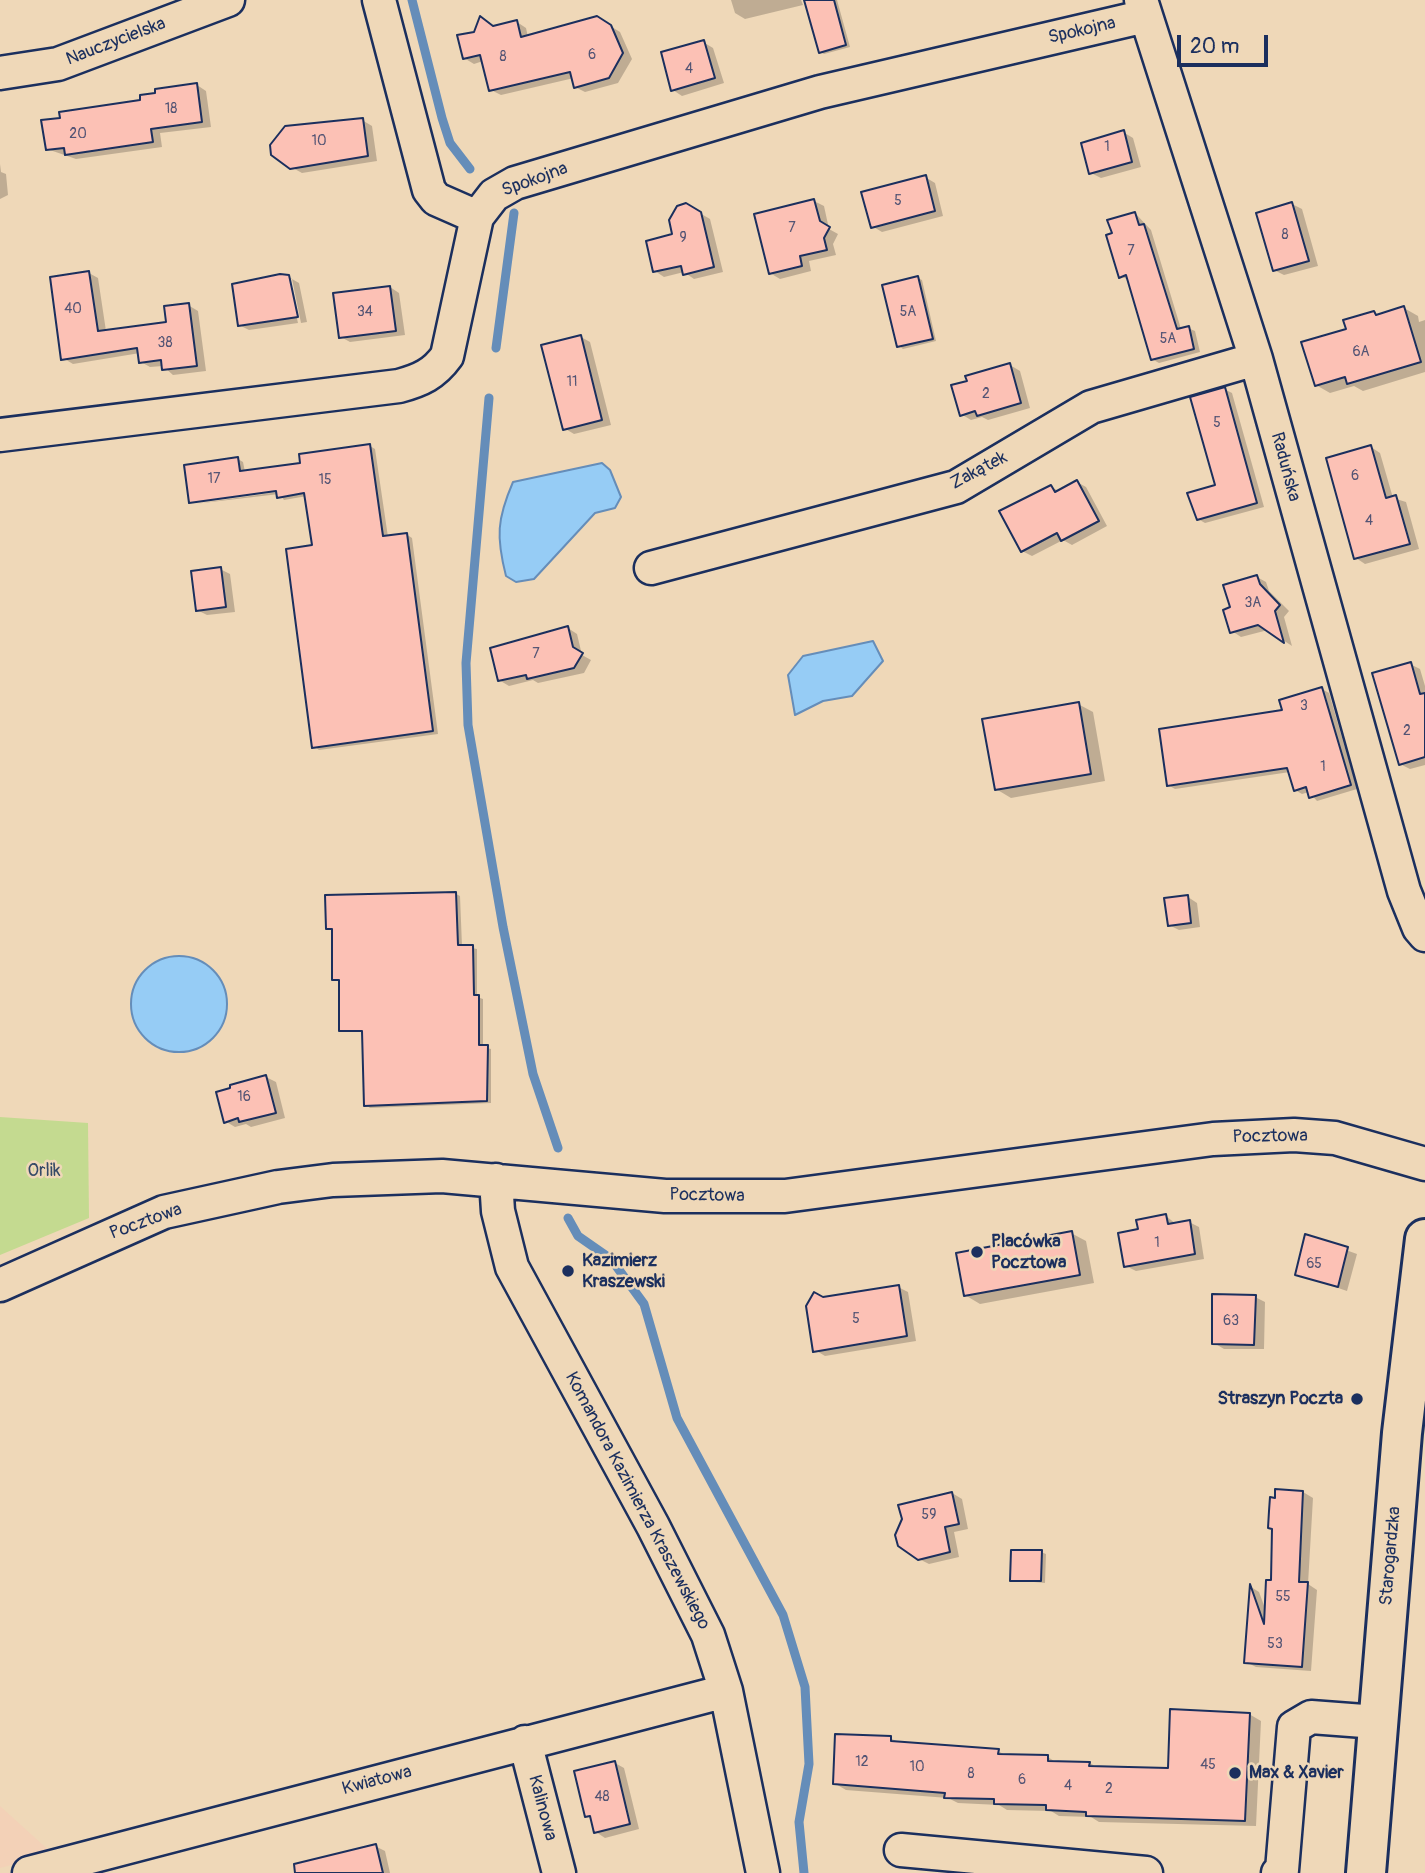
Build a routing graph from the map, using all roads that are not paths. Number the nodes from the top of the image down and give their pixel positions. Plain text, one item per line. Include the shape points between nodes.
1 (228, 0) edge
2 (379, 0) edge
3 (1143, 8) edge
4 (0, 73) edge
5 (477, 217) junction
6 (1256, 359) junction
7 (0, 435) edge
8 (651, 568) dead end
9 (1425, 935) edge
10 (1425, 1164) edge
11 (496, 1180) junction
12 (1425, 1239) edge
13 (0, 1285) edge
14 (726, 1691) junction
15 (1377, 1722) junction
16 (525, 1742) junction
17 (901, 1850) dead end
18 (133, 1859) edge
19 (29, 1873) edge
20 (559, 1873) edge
21 (763, 1873) edge
22 (1146, 1873) edge
23 (1278, 1873) edge
24 (1366, 1873) edge

1 - 4 street, Nauczycielska via 58,64
2 - 5 street via 429,190 436,199
3 - 5 street, Spokojna via 820,92 515,183 495,195
3 - 6 street, Raduńska
5 - 7 street via 447,356 436,371 419,381
6 - 8 street, Zakątek via 1091,407 956,487
6 - 9 street, Raduńska via 1404,891
10 - 11 street, Pocztowa via 1335,1138 1294,1135 1213,1139 785,1196 665,1196
11 - 13 street, Pocztowa via 442,1176 278,1187 164,1212
11 - 14 street, Komandora Kazimierza Kraszewskiego via 498,1211 512,1267 653,1526 708,1635
12 - 15 main road, Starogardzka
14 - 16 street, Kwiatowa
14 - 21 street, Komandora Kazimierza Kraszewskiego
15 - 23 street via 1311,1717 1294,1727 1282,1870
15 - 24 main road, Starogardzka
16 - 18 street, Kwiatowa
16 - 20 street, Kalinowa
17 - 22 street
18 - 19 street, Kwiatowa

